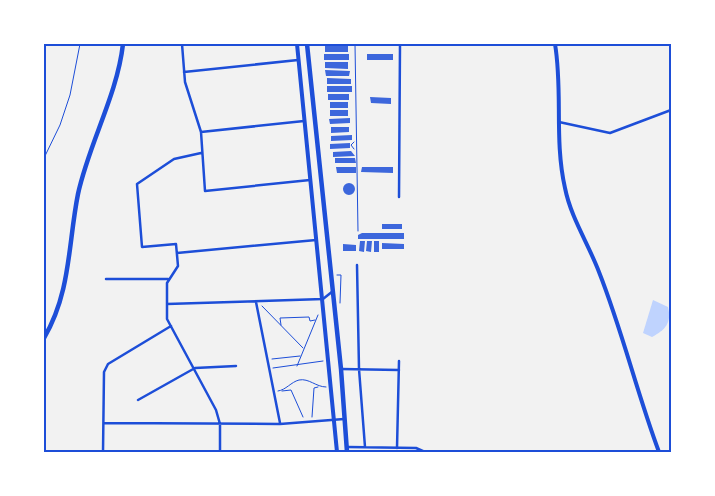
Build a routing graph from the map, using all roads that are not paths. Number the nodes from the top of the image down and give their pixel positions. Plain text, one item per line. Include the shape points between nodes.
1 (80, 44) edge
2 (123, 44) edge
3 (182, 44) edge
4 (297, 44) edge
5 (307, 44) edge
6 (400, 44) edge
7 (555, 44) edge
8 (298, 60) junction
9 (184, 72) junction
10 (671, 110) edge
11 (304, 121) junction
12 (559, 122) junction
13 (201, 132) junction
14 (201, 153) junction
15 (44, 158) edge
16 (310, 180) junction
17 (399, 197) dead end
18 (316, 240) junction
19 (177, 253) junction
20 (357, 265) dead end
21 (106, 279) dead end
22 (168, 279) junction
23 (333, 291) junction
24 (323, 299) junction
25 (257, 302) junction
26 (167, 304) junction
27 (171, 326) junction
28 (44, 338) edge
29 (399, 361) dead end
30 (236, 366) dead end
31 (195, 368) junction
32 (341, 369) junction
33 (360, 369) junction
34 (399, 370) junction
35 (138, 400) dead end
36 (345, 419) junction
37 (333, 421) junction
38 (104, 423) junction
39 (220, 424) junction
40 (280, 424) junction
41 (365, 447) junction
42 (398, 448) junction
43 (347, 449) edge
44 (103, 452) edge
45 (220, 452) edge
46 (337, 452) edge
47 (425, 452) edge
48 (659, 452) edge

1 - 15 lane via 70,95
2 - 28 main road via 113,88 78,193 63,295
3 - 9 street
4 - 8 street
5 - 23 main road
6 - 17 street
7 - 12 street
8 - 9 street
8 - 11 street
9 - 13 street
10 - 12 street via 610,133
11 - 13 street
11 - 16 street
12 - 48 street via 559,150 565,188 581,234 599,271
13 - 14 street
14 - 16 street via 204,191
14 - 19 street via 174,159 137,184 142,247 176,244
16 - 18 street
18 - 19 street
18 - 24 street
19 - 22 street via 177,270
20 - 33 street
21 - 22 street
22 - 26 street
23 - 24 street
23 - 32 main road
24 - 25 street
24 - 37 street
25 - 26 street
25 - 40 street
26 - 27 street via 167,319
27 - 31 street
27 - 38 street via 108,364 104,372
29 - 34 street
30 - 31 street
31 - 35 street
31 - 39 street
32 - 33 street
32 - 36 main road
33 - 34 street
33 - 41 street
34 - 42 street
36 - 37 street
36 - 43 main road
37 - 40 street
37 - 46 street
38 - 39 street
38 - 44 street
39 - 40 street
39 - 45 street
41 - 42 street
41 - 43 street
42 - 47 street via 416,448

